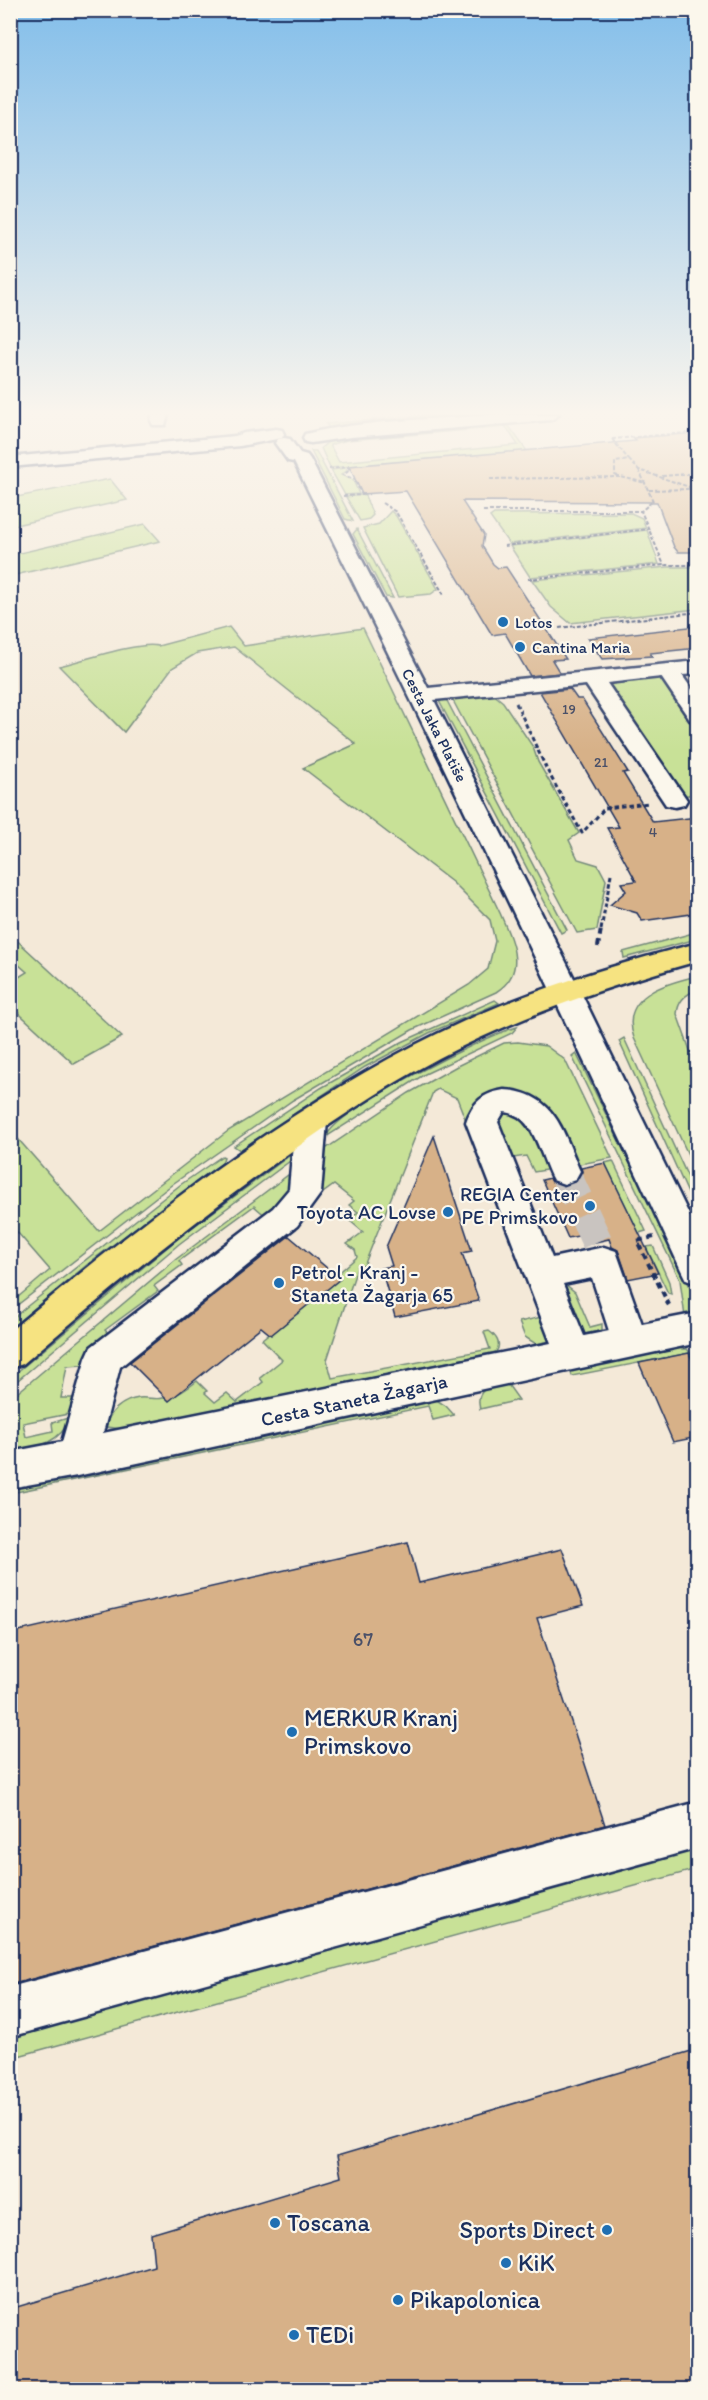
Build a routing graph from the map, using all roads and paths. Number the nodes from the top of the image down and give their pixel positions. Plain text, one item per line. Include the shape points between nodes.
1 (337, 527) edge
2 (405, 527) edge
3 (649, 529) joint
4 (504, 546) dead end
5 (664, 565) junction
6 (698, 565) edge
7 (528, 579) dead end
8 (444, 595) dead end
9 (698, 612) edge
10 (559, 628) dead end
11 (698, 667) edge
12 (667, 670) junction
13 (592, 677) junction
14 (507, 686) junction
15 (420, 695) junction
16 (698, 715) edge
17 (675, 800) dead end
18 (605, 808) dead end
19 (611, 874) dead end
20 (598, 947) dead end
21 (698, 952) edge
22 (568, 992) junction
23 (312, 1121) junction
24 (564, 1171) tunnel mouth
25 (654, 1237) dead end
26 (698, 1270) edge
27 (543, 1274) junction
28 (684, 1318) edge
29 (630, 1342) junction
30 (10, 1353) edge
31 (573, 1354) junction
32 (77, 1458) junction
33 (10, 1470) edge
34 (698, 1825) edge
35 (10, 2012) edge

1 - 15 street, Cesta Jaka Platiše
2 - 8 path
3 - 4 path
3 - 5 path
5 - 6 path
5 - 7 path
9 - 10 path
11 - 12 street
12 - 13 street
12 - 16 street
13 - 14 street
13 - 17 street
14 - 15 street
14 - 18 path via 582,833
15 - 22 street, Cesta Jaka Platiše
19 - 20 path
21 - 22 main road
22 - 23 main road via 450,1040
22 - 26 street
23 - 30 main road via 170,1223
23 - 32 street via 305,1193 285,1217 104,1358
24 - 27 street via 539,1115 531,1107 501,1101 484,1113 482,1122
25 - 28 path via 637,1241
27 - 29 street via 600,1251
27 - 31 street
28 - 29 street, Cesta Staneta Žagarja
29 - 31 street, Cesta Staneta Žagarja
31 - 32 street, Cesta Staneta Žagarja
32 - 33 street, Cesta Staneta Žagarja
34 - 35 street

